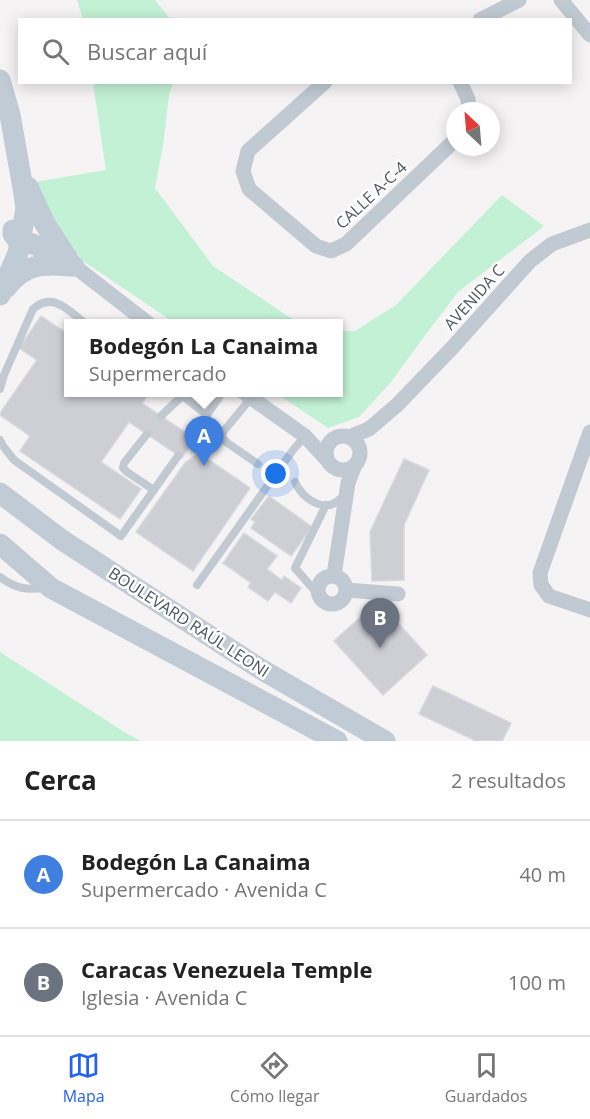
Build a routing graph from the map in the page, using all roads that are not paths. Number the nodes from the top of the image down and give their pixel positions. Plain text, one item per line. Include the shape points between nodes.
1 (519, 0) edge
2 (561, 0) edge
3 (484, 18) edge
4 (590, 35) edge
5 (0, 80) edge
6 (323, 84) edge
7 (461, 84) edge
8 (468, 102) edge
9 (0, 129) edge
10 (446, 149) edge
11 (18, 161) junction
12 (590, 230) edge
13 (21, 240) junction
14 (74, 266) junction
15 (0, 296) edge
16 (79, 319) edge
17 (143, 319) edge
18 (0, 389) edge
19 (178, 397) edge
20 (185, 397) edge
21 (220, 397) edge
22 (246, 397) edge
23 (250, 397) edge
24 (397, 405) junction
25 (207, 415) junction
26 (161, 416) dead end
27 (590, 432) edge
28 (147, 435) dead end
29 (192, 436) dead end
30 (305, 436) junction
31 (349, 437) junction
32 (0, 440) edge
33 (332, 440) junction
34 (178, 456) dead end
35 (357, 462) junction
36 (258, 464) dead end
37 (330, 464) junction
38 (295, 483) dead end
39 (154, 490) junction
40 (0, 493) edge
41 (343, 504) junction
42 (327, 505) junction
43 (0, 544) edge
44 (334, 575) junction
45 (0, 578) edge
46 (197, 585) dead end
47 (51, 588) junction
48 (346, 590) junction
49 (317, 593) junction
50 (398, 594) dead end
51 (590, 610) edge
52 (337, 741) edge
53 (385, 741) edge

1 - 3 street
2 - 4 street
5 - 11 main road
6 - 10 street, CALLE A-C-4 via 248,152 243,171 249,189 316,246 331,250 346,244
7 - 8 street
9 - 13 main road via 13,234
11 - 13 main road via 26,208
11 - 14 main road via 45,224
12 - 24 street, AVENIDA C via 552,244 530,261
13 - 14 main road via 49,250
13 - 15 main road
14 - 15 main road via 34,266 17,275
14 - 17 street
16 - 18 lane via 57,302 39,303
19 - 26 lane
20 - 25 lane
21 - 25 lane
22 - 36 lane via 222,437
23 - 30 street, AVENIDA C
24 - 31 street, AVENIDA C via 369,429
24 - 35 street, AVENIDA C
25 - 29 lane
27 - 51 street via 540,573 541,585 549,596
28 - 39 lane via 123,468
30 - 33 street, AVENIDA C
30 - 37 street, AVENIDA C
30 - 46 lane
31 - 33 street, AVENIDA C
31 - 35 street via 360,449
32 - 39 lane via 14,460 121,536
33 - 37 street, AVENIDA C via 326,451
34 - 39 lane
35 - 37 street via 344,471
35 - 41 street, AVENIDA C
37 - 41 street, AVENIDA C
38 - 42 lane via 310,500
40 - 53 main road, BOULEVARD RAÚL LEONI via 62,540 259,668
41 - 42 lane
41 - 44 street, AVENIDA C
42 - 49 lane via 295,568
43 - 47 main road, BOULEVARD RAÚL LEONI
44 - 48 street via 343,580
44 - 49 street via 323,578
45 - 47 lane via 11,586 31,590
47 - 52 main road, BOULEVARD RAÚL LEONI
48 - 49 street via 343,599 335,604 322,601
48 - 50 street

